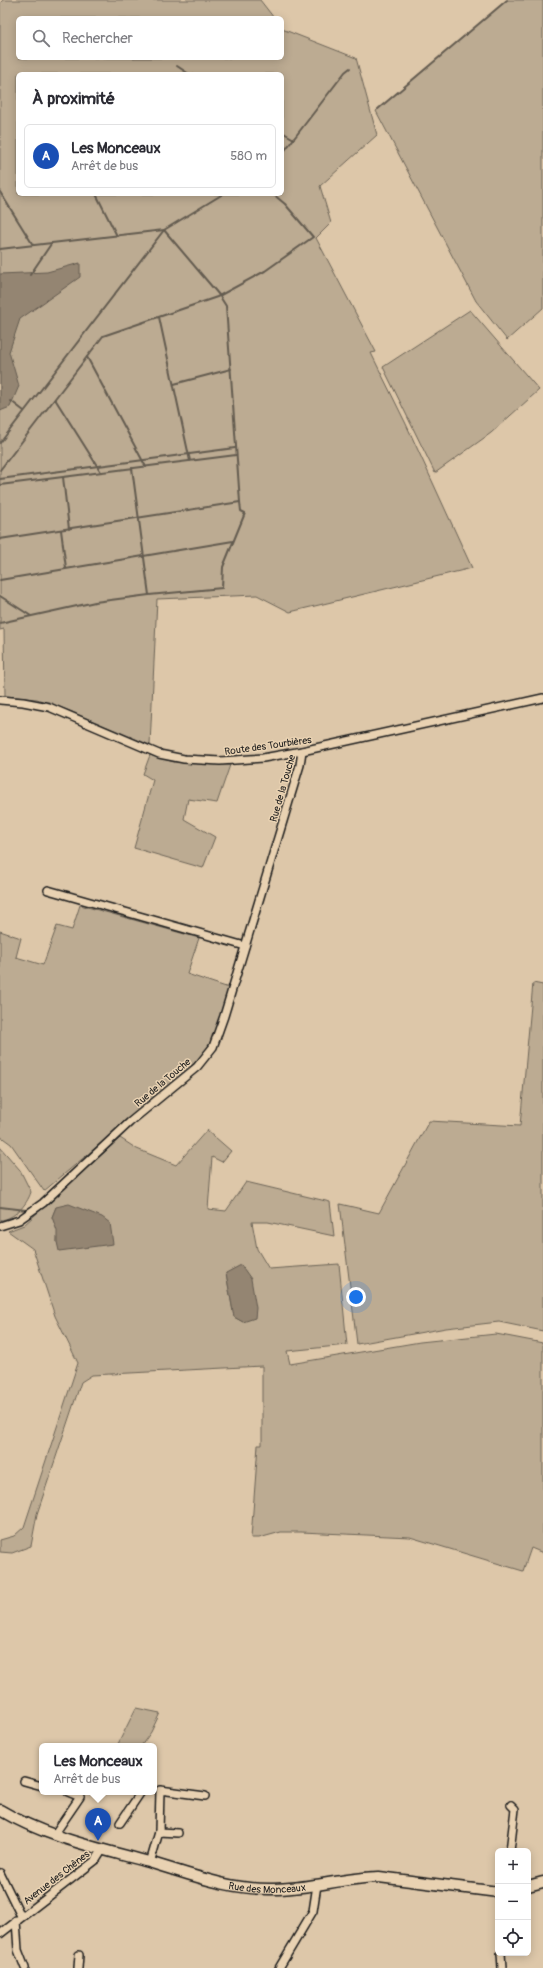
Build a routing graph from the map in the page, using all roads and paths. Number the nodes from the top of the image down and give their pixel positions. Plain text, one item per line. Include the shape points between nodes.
1 (543, 698) edge
2 (0, 700) edge
3 (302, 752) junction
4 (48, 890) dead end
5 (245, 946) junction
6 (0, 1226) edge
7 (24, 1781) dead end
8 (39, 1785) edge
9 (157, 1790) edge
10 (75, 1795) edge
11 (138, 1795) edge
12 (205, 1796) dead end
13 (511, 1804) dead end
14 (0, 1810) edge
15 (120, 1823) dead end
16 (159, 1832) junction
17 (178, 1833) dead end
18 (54, 1835) junction
19 (510, 1848) edge
20 (104, 1849) junction
21 (150, 1863) junction
22 (0, 1873) edge
23 (543, 1882) edge
24 (317, 1885) junction
25 (531, 1885) edge
26 (495, 1892) edge
27 (19, 1918) junction
28 (0, 1934) edge
29 (79, 1955) dead end
30 (501, 1956) edge
31 (25, 1968) edge
32 (78, 1968) edge
33 (279, 1968) edge
34 (502, 1968) edge

1 - 3 street, Route des Tourbières
2 - 3 street, Route des Tourbières via 49,707 159,754 184,759 220,761
3 - 5 street, Rue de la Touche
4 - 5 street
5 - 6 street, Rue de la Touche via 218,1034 205,1058 185,1078 130,1122 43,1203 19,1220
7 - 8 street
9 - 12 street
9 - 16 street
10 - 18 street via 80,1797
11 - 15 street
13 - 19 street via 515,1809
14 - 18 main road, Rue des Monceaux
16 - 17 street
16 - 21 street
18 - 20 main road, Rue des Monceaux
20 - 21 main road, Rue des Monceaux
20 - 27 street, Avenue des Chênes via 96,1860
21 - 24 main road, Rue des Monceaux via 244,1887 273,1889
22 - 27 street
23 - 25 main road
24 - 26 main road, Rue des Monceaux via 379,1877
24 - 33 street via 313,1912
27 - 28 street, Avenue des Chênes
27 - 31 street via 18,1950
29 - 32 street
30 - 34 street

